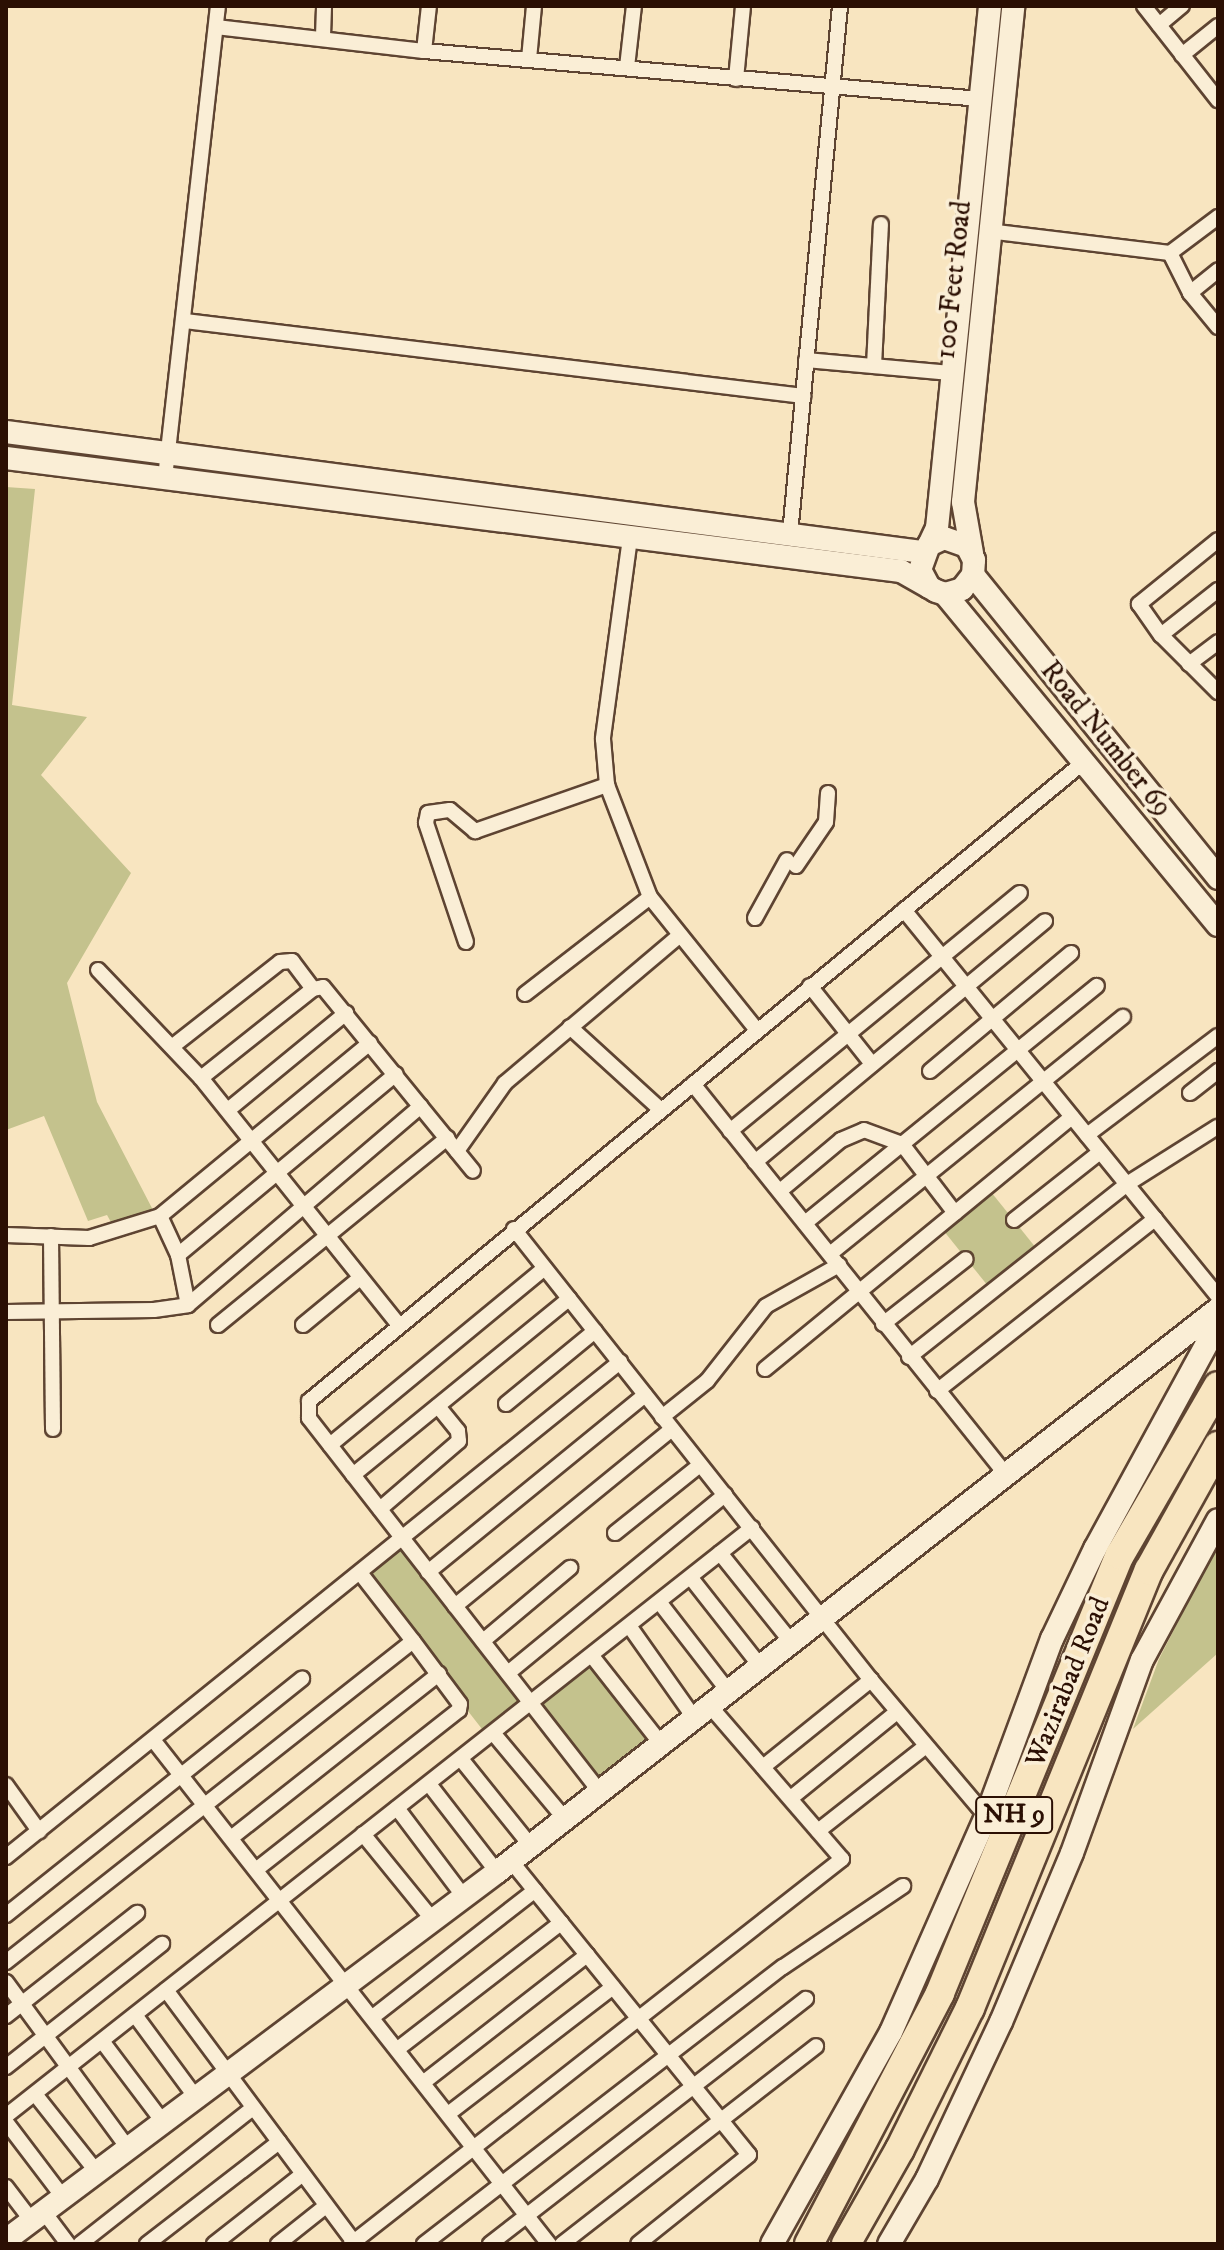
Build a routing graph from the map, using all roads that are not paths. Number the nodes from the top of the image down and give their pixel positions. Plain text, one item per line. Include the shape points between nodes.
1 (218, 6) edge
2 (324, 6) edge
3 (429, 6) edge
4 (534, 6) edge
5 (634, 6) edge
6 (743, 6) edge
7 (840, 6) edge
8 (990, 6) edge
9 (1013, 6) edge
10 (1144, 6) edge
11 (1182, 6) edge
12 (1159, 25) junction
13 (1218, 26) edge
14 (216, 27) junction
15 (323, 36) junction
16 (424, 51) junction
17 (1182, 55) junction
18 (529, 59) junction
19 (627, 67) junction
20 (736, 79) junction
21 (830, 89) junction
22 (1216, 93) edge
23 (981, 99) junction
24 (1218, 217) edge
25 (881, 224) dead end
26 (988, 231) junction
27 (1170, 253) junction
28 (1218, 270) edge
29 (1190, 293) junction
30 (185, 321) junction
31 (1217, 325) edge
32 (806, 360) junction
33 (874, 366) junction
34 (953, 373) junction
35 (803, 396) junction
36 (6, 432) edge
37 (169, 454) junction
38 (6, 458) edge
39 (165, 478) junction
40 (790, 534) junction
41 (630, 538) junction
42 (1218, 540) edge
43 (926, 548) junction
44 (974, 568) junction
45 (937, 590) junction
46 (1218, 590) edge
47 (1161, 635) junction
48 (1218, 642) edge
49 (1189, 664) junction
50 (1218, 692) edge
51 (1085, 761) junction
52 (607, 785) junction
53 (828, 793) dead end
54 (1216, 873) edge
55 (1020, 893) dead end
56 (650, 897) junction
57 (904, 910) junction
58 (755, 918) dead end
59 (1045, 921) dead end
60 (1218, 925) edge
61 (680, 935) junction
62 (466, 942) dead end
63 (1071, 953) dead end
64 (941, 956) junction
65 (98, 970) dead end
66 (810, 986) junction
67 (1097, 986) dead end
68 (966, 987) junction
69 (313, 989) junction
70 (525, 994) dead end
71 (346, 1013) junction
72 (1123, 1017) dead end
73 (992, 1019) junction
74 (570, 1027) junction
75 (757, 1030) junction
76 (847, 1033) junction
77 (1218, 1036) edge
78 (370, 1043) junction
79 (173, 1046) junction
80 (1017, 1050) junction
81 (872, 1064) junction
82 (930, 1071) dead end
83 (1218, 1071) edge
84 (396, 1074) junction
85 (201, 1078) junction
86 (1044, 1082) junction
87 (693, 1084) junction
88 (1190, 1093) dead end
89 (421, 1106) junction
90 (228, 1110) junction
91 (661, 1110) junction
92 (1072, 1117) junction
93 (1217, 1127) edge
94 (730, 1131) junction
95 (1087, 1135) junction
96 (447, 1138) junction
97 (252, 1141) junction
98 (902, 1144) junction
99 (457, 1151) junction
100 (1100, 1152) junction
101 (755, 1162) junction
102 (473, 1171) dead end
103 (277, 1174) junction
104 (926, 1175) junction
105 (1127, 1184) junction
106 (780, 1191) junction
107 (300, 1205) junction
108 (955, 1213) junction
109 (160, 1216) junction
110 (1155, 1219) junction
111 (1014, 1220) dead end
112 (805, 1223) junction
113 (514, 1229) junction
114 (6, 1235) edge
115 (51, 1236) junction
116 (325, 1237) junction
117 (178, 1255) junction
118 (966, 1259) dead end
119 (835, 1260) junction
120 (545, 1268) junction
121 (360, 1278) junction
122 (858, 1291) junction
123 (1218, 1297) edge
124 (569, 1299) junction
125 (188, 1305) junction
126 (1218, 1309) edge
127 (48, 1311) junction
128 (6, 1312) edge
129 (1218, 1323) edge
130 (398, 1324) junction
131 (883, 1324) junction
132 (218, 1325) dead end
133 (303, 1325) dead end
134 (595, 1331) junction
135 (909, 1357) junction
136 (620, 1362) junction
137 (765, 1369) dead end
138 (1218, 1386) edge
139 (937, 1391) junction
140 (645, 1395) junction
141 (506, 1404) dead end
142 (438, 1406) junction
143 (662, 1417) junction
144 (53, 1429) dead end
145 (671, 1430) junction
146 (330, 1445) junction
147 (1218, 1446) edge
148 (700, 1465) junction
149 (353, 1475) junction
150 (1008, 1477) junction
151 (725, 1495) junction
152 (380, 1509) junction
153 (1218, 1520) edge
154 (752, 1528) junction
155 (615, 1533) dead end
156 (404, 1541) junction
157 (720, 1553) junction
158 (570, 1568) dead end
159 (428, 1572) junction
160 (361, 1574) junction
161 (691, 1578) junction
162 (660, 1603) junction
163 (455, 1606) junction
164 (823, 1619) junction
165 (630, 1627) junction
166 (413, 1641) junction
167 (483, 1641) junction
168 (792, 1643) junction
169 (592, 1656) junction
170 (761, 1667) junction
171 (508, 1673) junction
172 (439, 1674) junction
173 (302, 1679) dead end
174 (871, 1680) junction
175 (728, 1691) junction
176 (532, 1704) junction
177 (897, 1712) junction
178 (703, 1713) junction
179 (494, 1734) junction
180 (154, 1741) junction
181 (662, 1745) junction
182 (926, 1746) junction
183 (461, 1759) junction
184 (763, 1767) junction
185 (181, 1775) junction
186 (429, 1784) junction
187 (8, 1792) edge
188 (600, 1792) junction
189 (791, 1798) junction
190 (207, 1807) junction
191 (397, 1808) junction
192 (565, 1819) junction
193 (995, 1827) junction
194 (39, 1831) junction
195 (818, 1831) junction
196 (363, 1834) junction
197 (231, 1838) junction
198 (531, 1846) junction
199 (6, 1857) edge
200 (504, 1866) junction
201 (257, 1869) junction
202 (903, 1886) dead end
203 (535, 1890) junction
204 (464, 1897) junction
205 (280, 1898) junction
206 (137, 1913) dead end
207 (6, 1915) edge
208 (433, 1920) junction
209 (561, 1923) junction
210 (162, 1944) dead end
211 (587, 1955) junction
212 (6, 1962) edge
213 (6, 1982) edge
214 (350, 1984) junction
215 (613, 1987) junction
216 (166, 1990) junction
217 (806, 1999) dead end
218 (22, 2003) junction
219 (135, 2015) junction
220 (6, 2016) edge
221 (374, 2016) junction
222 (640, 2020) junction
223 (46, 2035) junction
224 (102, 2041) junction
225 (816, 2046) dead end
226 (399, 2048) junction
227 (668, 2055) junction
228 (6, 2067) edge
229 (69, 2067) junction
230 (230, 2077) junction
231 (424, 2082) junction
232 (694, 2087) junction
233 (35, 2094) junction
234 (197, 2099) junction
235 (253, 2108) junction
236 (448, 2114) junction
237 (6, 2119) edge
238 (720, 2119) junction
239 (163, 2122) junction
240 (279, 2142) junction
241 (473, 2147) junction
242 (128, 2148) junction
243 (96, 2171) junction
244 (303, 2174) junction
245 (501, 2184) junction
246 (6, 2187) edge
247 (63, 2197) junction
248 (326, 2206) junction
249 (526, 2215) junction
250 (38, 2216) junction
251 (6, 2240) edge
252 (353, 2243) edge
253 (68, 2244) edge
254 (80, 2244) edge
255 (147, 2244) edge
256 (214, 2244) edge
257 (278, 2244) edge
258 (424, 2244) edge
259 (490, 2244) edge
260 (549, 2244) edge
261 (562, 2244) edge
262 (638, 2244) edge
263 (772, 2244) edge
264 (809, 2244) edge
265 (846, 2244) edge
266 (889, 2244) edge

1 - 14 street
2 - 15 street
3 - 16 street
4 - 18 street
5 - 19 street
6 - 20 street
7 - 21 street
8 - 23 main road, 100 Feet Road
9 - 26 main road, 100 Feet Road
10 - 12 street
11 - 12 street
12 - 17 street
13 - 17 street
14 - 15 street
14 - 30 street
15 - 16 street
16 - 18 street
17 - 22 street
18 - 19 street
19 - 20 street
20 - 21 street
21 - 23 street
21 - 32 street
23 - 34 main road, 100 Feet Road
24 - 27 street
25 - 33 street
26 - 27 street
26 - 44 main road, 100 Feet Road via 963,502
27 - 29 street
28 - 29 street
29 - 31 street
30 - 35 street
30 - 37 street
32 - 33 street
32 - 35 street
33 - 34 street
34 - 43 main road, 100 Feet Road via 937,528
35 - 40 street
36 - 37 main road
37 - 39 street
37 - 40 main road
38 - 39 main road
39 - 41 main road
40 - 43 main road
41 - 45 main road via 901,571
41 - 52 street via 603,739
42 - 47 street via 1139,604
43 - 44 main road via 953,539 967,546
43 - 45 main road via 920,570
44 - 45 main road via 962,589
44 - 54 main road, Road Number 69
45 - 51 main road, Road Number 69
46 - 47 street
47 - 49 street
48 - 49 street
49 - 50 street
51 - 57 street
51 - 60 main road, Road Number 69
52 - 56 street
52 - 62 street via 475,831 450,810 428,813 426,823
53 - 58 street via 826,822
55 - 64 street
56 - 61 street
56 - 70 street
57 - 64 street
57 - 66 street
59 - 68 street
61 - 74 street
61 - 75 street
63 - 73 street
64 - 68 street
64 - 76 street
65 - 79 street
66 - 75 street
66 - 76 street
67 - 80 street
68 - 73 street
68 - 81 street
69 - 71 street via 327,988
69 - 79 street via 292,961 280,962
69 - 85 street
71 - 78 street
71 - 90 street
72 - 86 street
73 - 80 street
73 - 82 street
74 - 91 street
74 - 99 street via 505,1083
75 - 87 street
76 - 81 street
76 - 94 street
77 - 95 street
78 - 84 street
78 - 97 street
79 - 85 street
80 - 86 street
80 - 98 street
81 - 101 street
83 - 88 street
84 - 89 street
84 - 103 street
85 - 90 street
86 - 92 street
86 - 104 street
87 - 91 street
87 - 94 street
89 - 96 street
89 - 107 street
90 - 97 street
91 - 113 street
92 - 95 street
92 - 108 street
93 - 105 street
94 - 101 street
95 - 100 street
96 - 99 street
96 - 116 street
97 - 103 street
97 - 109 street
98 - 104 street
98 - 106 street via 876,1132 853,1133
98 - 112 street
99 - 102 street
100 - 105 street
100 - 111 street
101 - 106 street
103 - 107 street
103 - 117 street
104 - 108 street
104 - 119 street
105 - 110 street
105 - 135 street
106 - 112 street
107 - 116 street
107 - 125 street
108 - 122 street
109 - 115 street via 103,1235
109 - 117 street
110 - 123 street
110 - 139 street
112 - 119 street
113 - 120 street
113 - 130 street
114 - 115 street
115 - 127 street
116 - 121 street
116 - 132 street
117 - 125 street
118 - 131 street
119 - 122 street
119 - 143 street via 766,1306 707,1381
120 - 124 street
120 - 146 street
121 - 130 street
121 - 133 street
122 - 131 street
122 - 137 street
124 - 134 street
124 - 142 street
125 - 127 street
126 - 150 main road
127 - 128 street
127 - 144 street
129 - 193 main road via 1052,1639
130 - 146 street via 309,1401 309,1418
131 - 135 street
134 - 136 street
134 - 141 street
135 - 139 street
136 - 140 street
136 - 156 street
138 - 193 highway, Wazirabad Road / NH 9 via 1120,1555
139 - 150 street
140 - 143 street
140 - 159 street
142 - 149 street
142 - 152 street via 458,1431 459,1441
143 - 145 street
145 - 148 street
145 - 163 street
146 - 149 street
147 - 265 highway, Wazirabad Road / NH 9 via 1149,1570 970,2008
148 - 151 street
148 - 155 street
149 - 152 street
150 - 164 main road
151 - 154 street
151 - 171 street
152 - 156 street
153 - 266 main road via 1142,1660 1072,1853 1001,2022 927,2179
154 - 157 street
154 - 164 street
156 - 159 street
156 - 160 street
157 - 161 street
157 - 168 street
158 - 167 street
159 - 163 street
160 - 166 street
160 - 180 street
161 - 162 street
161 - 170 street
162 - 165 street
162 - 175 street
163 - 167 street
164 - 168 main road
164 - 174 street
165 - 169 street
165 - 178 street
166 - 172 street
166 - 190 street
167 - 171 street
168 - 170 main road
169 - 176 street
169 - 181 street
170 - 175 main road
171 - 176 street
172 - 197 street
172 - 201 street via 459,1710
173 - 185 street
174 - 177 street
174 - 184 street
175 - 178 main road
176 - 179 street
176 - 188 street
177 - 182 street
177 - 189 street
178 - 181 main road
178 - 184 street
179 - 183 street
179 - 192 street
180 - 185 street
180 - 194 street
181 - 188 main road
182 - 193 street
182 - 195 street
183 - 186 street
183 - 198 street
184 - 189 street
185 - 190 street
185 - 207 street
186 - 191 street
186 - 200 street
187 - 194 street
188 - 192 main road
189 - 195 street
190 - 197 street
190 - 212 street
191 - 196 street
191 - 204 street
192 - 198 main road
193 - 263 main road via 873,2068
193 - 264 highway, Wazirabad Road / NH 9 via 940,1993
194 - 199 street
195 - 222 street via 842,1859
196 - 205 street
196 - 208 street
197 - 201 street
198 - 200 main road
200 - 203 street
200 - 204 main road
201 - 205 street
202 - 227 street via 783,1967
203 - 209 street
203 - 221 street
204 - 208 main road
205 - 214 street
205 - 216 street
206 - 218 street
208 - 214 main road
209 - 211 street
209 - 226 street
210 - 223 street
211 - 215 street
211 - 231 street
213 - 218 street
214 - 221 street
214 - 230 main road
215 - 222 street
215 - 236 street
216 - 219 street
216 - 230 street
217 - 232 street
218 - 220 street
218 - 223 street
219 - 224 street
219 - 234 street
221 - 226 street
222 - 227 street
222 - 241 street
223 - 228 street
223 - 229 street
224 - 229 street
224 - 239 street
225 - 238 street
226 - 231 street
227 - 232 street
227 - 245 street
229 - 233 street
229 - 242 street
230 - 234 main road
230 - 235 street
231 - 236 street
232 - 238 street
232 - 249 street
233 - 237 street
233 - 243 street
234 - 239 main road
235 - 240 street
235 - 254 street
236 - 241 street
237 - 247 street
238 - 261 street
238 - 262 street via 749,2155
239 - 242 main road
240 - 244 street
240 - 255 street
241 - 245 street
241 - 252 street
242 - 243 main road
243 - 247 main road
244 - 248 street
244 - 256 street
245 - 249 street
245 - 258 street
246 - 250 street
247 - 250 main road
248 - 252 street
248 - 257 street
249 - 259 street
249 - 260 street
250 - 251 main road
250 - 253 street

